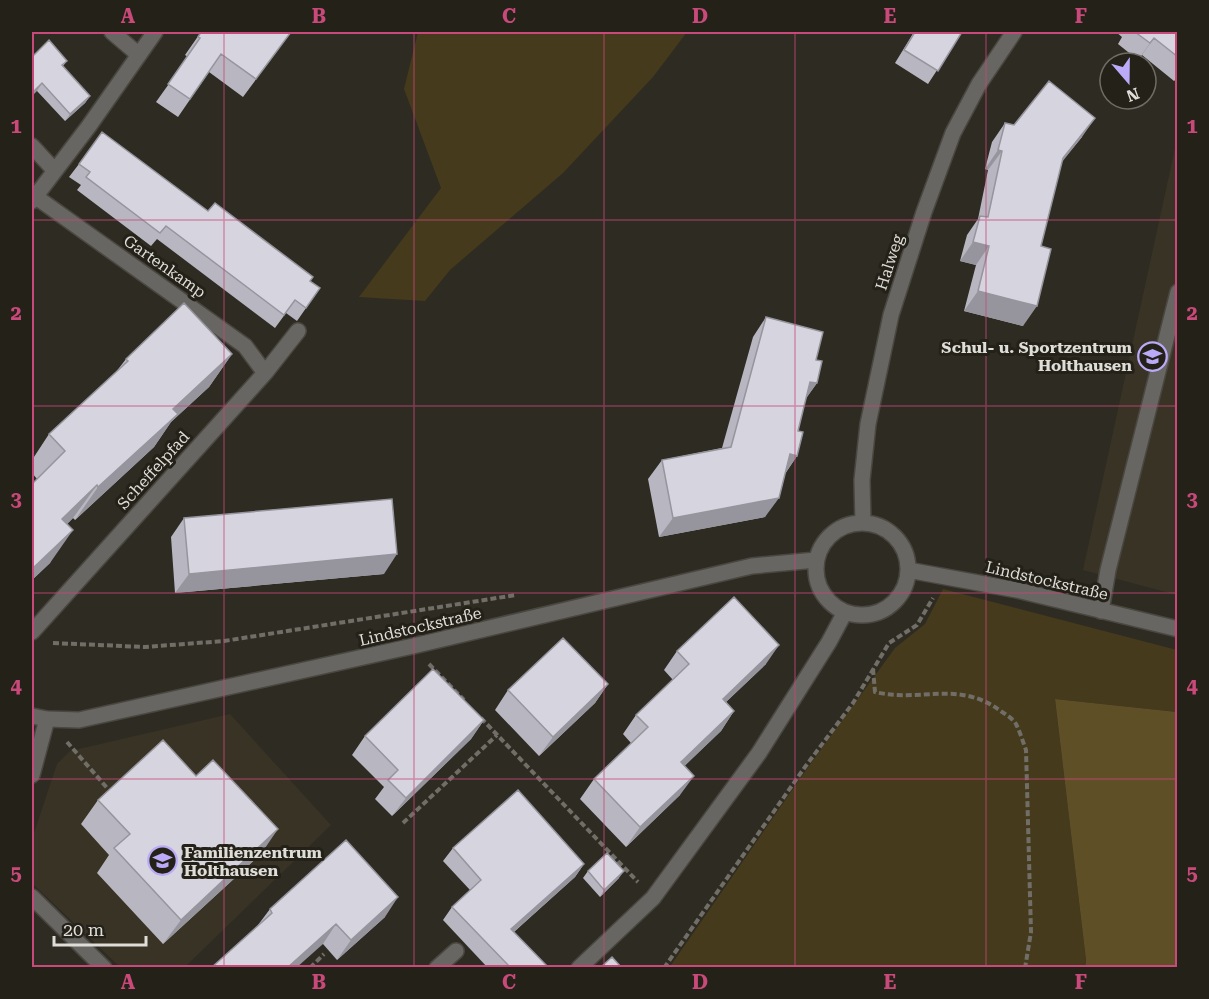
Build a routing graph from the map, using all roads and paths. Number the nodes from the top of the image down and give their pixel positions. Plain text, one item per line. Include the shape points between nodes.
1 (112, 32) edge
2 (155, 32) edge
3 (1014, 32) edge
4 (139, 55) junction
5 (32, 146) edge
6 (55, 171) junction
7 (34, 199) edge
8 (1178, 292) edge
9 (298, 331) dead end
10 (265, 373) junction
11 (863, 523) junction
12 (816, 560) junction
13 (908, 570) junction
14 (945, 576) junction
15 (527, 594) dead end
16 (1101, 611) junction
17 (845, 612) junction
18 (1178, 629) edge
19 (32, 632) edge
20 (52, 643) dead end
21 (413, 646) junction
22 (873, 669) junction
23 (466, 703) edge
24 (474, 711) edge
25 (32, 716) edge
26 (47, 719) junction
27 (497, 735) junction
28 (32, 774) edge
29 (108, 789) edge
30 (403, 822) dead end
31 (32, 897) edge
32 (653, 898) junction
33 (456, 951) dead end
34 (324, 954) edge
35 (104, 968) edge
36 (310, 968) edge
37 (438, 968) edge
38 (579, 968) edge
39 (664, 968) edge
40 (1025, 968) edge

1 - 4 street
2 - 4 street, Gartenkamp
3 - 11 street, Halweg via 979,84 953,133 891,315 868,424 862,480
4 - 6 street, Gartenkamp
5 - 6 street
6 - 7 street, Gartenkamp
7 - 10 street, Gartenkamp via 245,346
8 - 16 street
9 - 10 street, Scheffelpfad
10 - 19 street, Scheffelpfad
11 - 12 street via 845,526 827,539
11 - 13 street via 880,526 901,543
12 - 17 street via 819,586 830,603
12 - 21 street, Lindstockstraße via 752,566
13 - 14 street, Lindstockstraße
13 - 17 street via 906,586 888,607 860,616
14 - 16 street, Lindstockstraße
14 - 22 path via 917,625 889,643
15 - 20 path via 224,641 145,647
16 - 18 street, Lindstockstraße
17 - 32 street via 759,753
21 - 23 path
21 - 26 street, Lindstockstraße via 79,720
22 - 39 path via 853,703
22 - 40 path via 876,692 966,694 991,704 1015,722 1026,750 1030,932
24 - 27 path
25 - 26 street, Lindstockstraße
26 - 28 street
26 - 29 path
27 - 30 path
27 - 32 path
31 - 35 street
32 - 38 street
33 - 37 street
34 - 36 path

